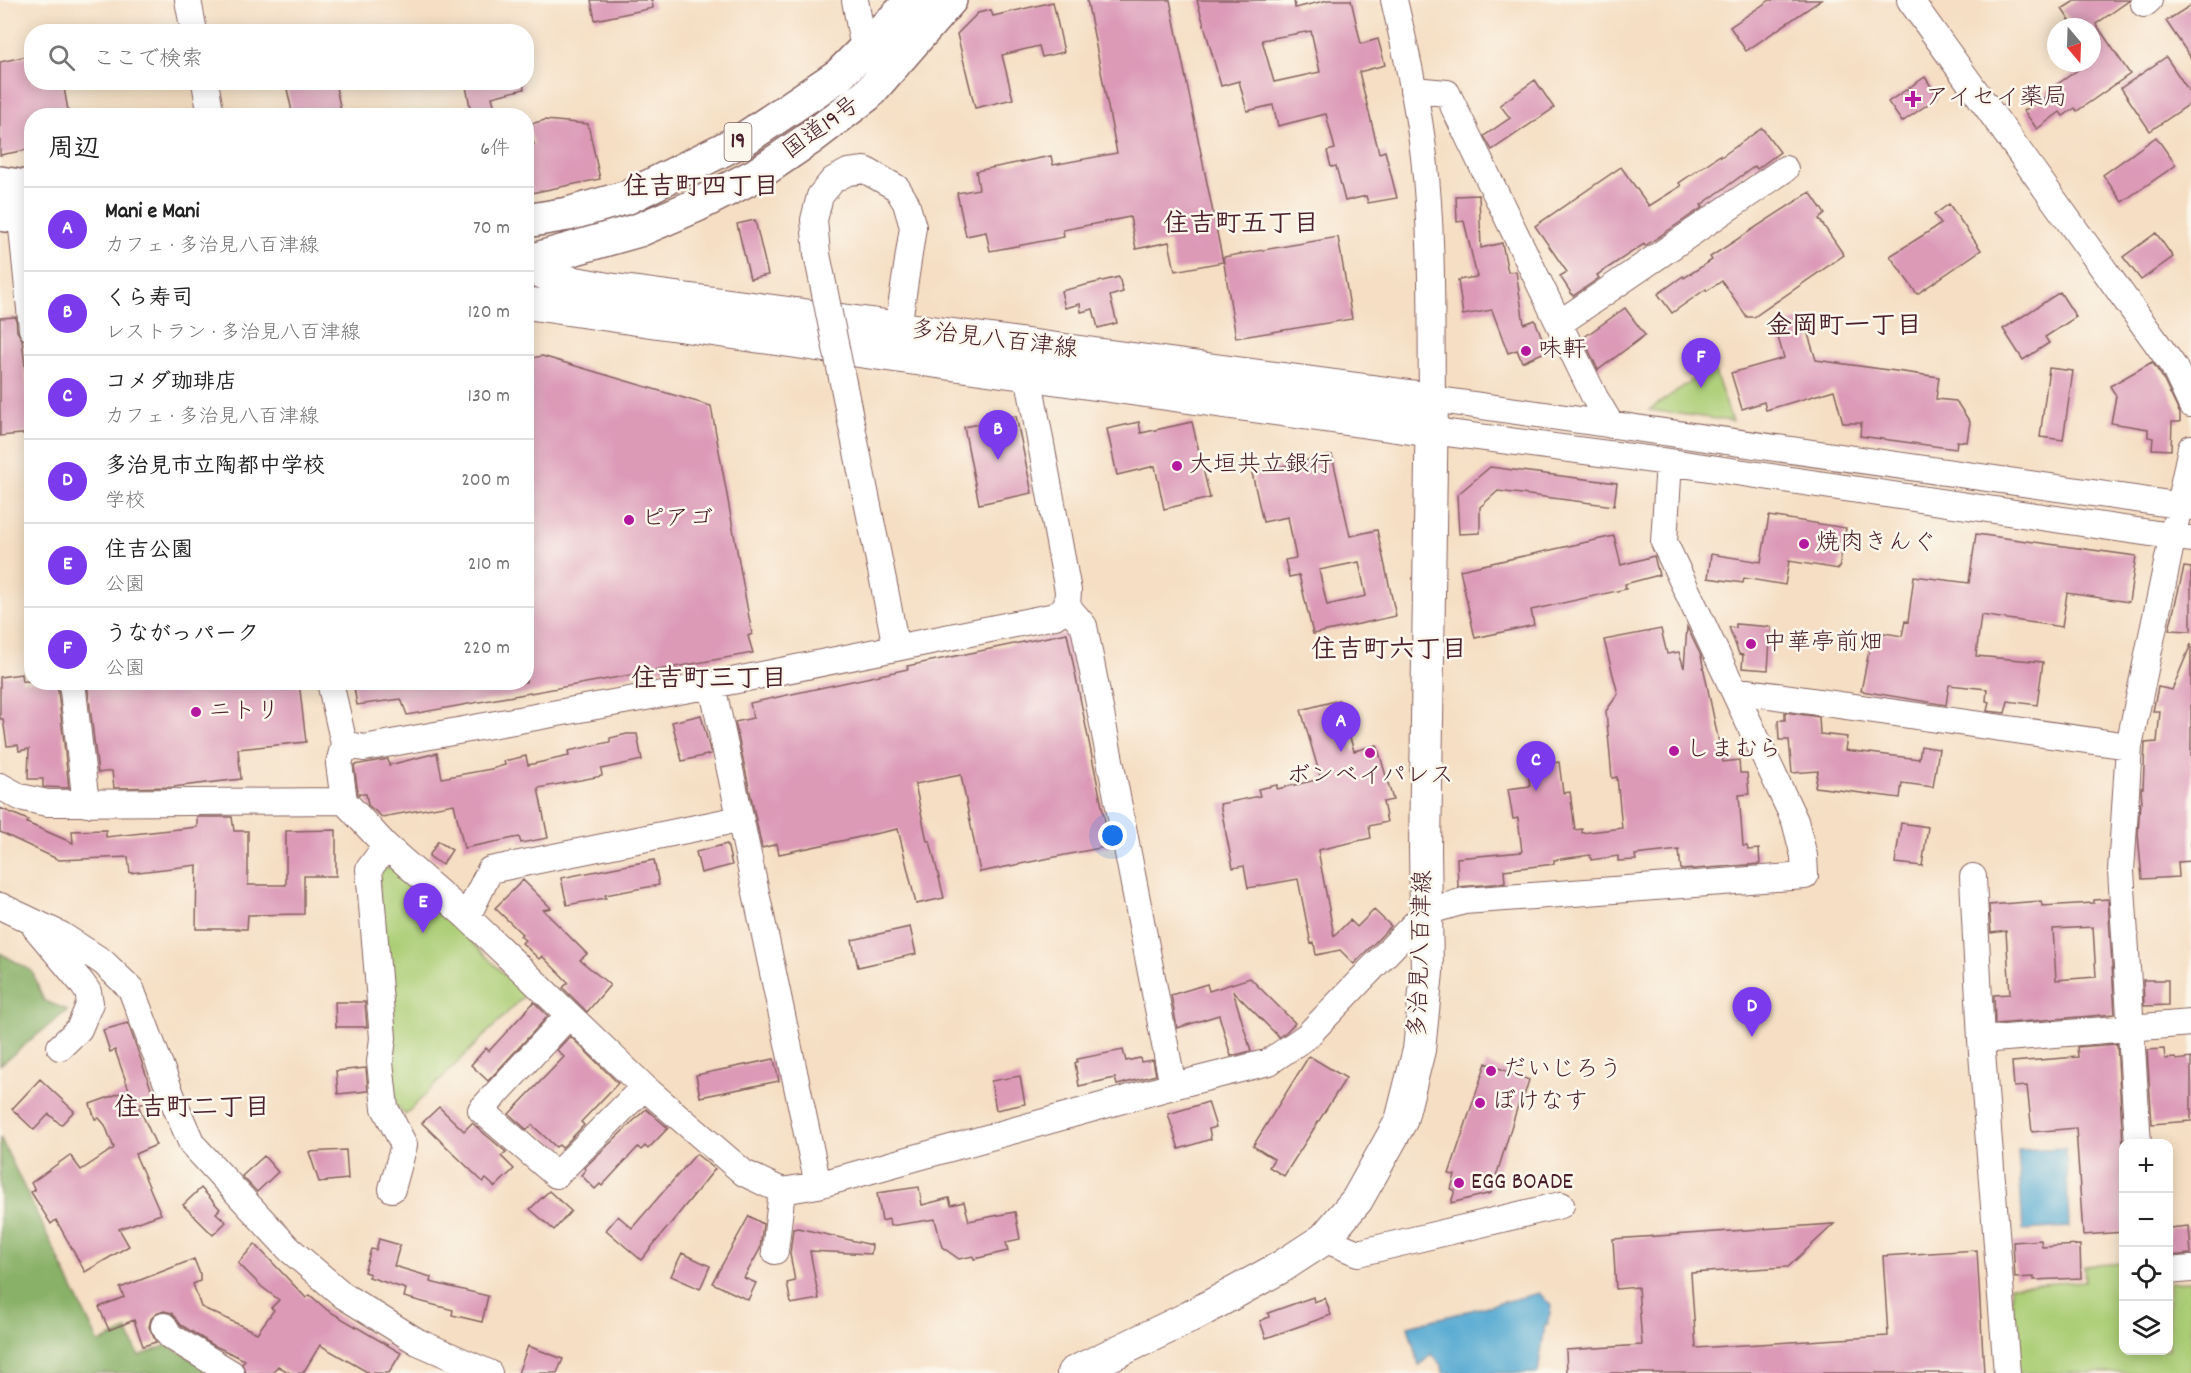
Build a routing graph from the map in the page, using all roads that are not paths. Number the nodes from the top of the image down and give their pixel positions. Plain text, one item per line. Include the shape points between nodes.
1 (188, 0) edge
2 (855, 0) edge
3 (913, 0) edge
4 (950, 0) edge
5 (1394, 0) edge
6 (1910, 0) edge
7 (192, 24) edge
8 (864, 49) junction
9 (206, 90) edge
10 (1413, 90) junction
11 (210, 108) edge
12 (1785, 169) dead end
13 (0, 183) edge
14 (21, 210) edge
15 (534, 220) edge
16 (24, 242) edge
17 (534, 262) edge
18 (534, 268) edge
19 (534, 304) edge
20 (1560, 323) junction
21 (898, 328) junction
22 (2182, 361) edge
23 (1028, 374) junction
24 (1432, 399) junction
25 (2191, 404) edge
26 (1611, 425) junction
27 (1432, 431) junction
28 (2191, 448) edge
29 (1669, 462) junction
30 (2185, 507) edge
31 (2182, 538) edge
32 (1067, 606) junction
33 (896, 648) junction
34 (712, 685) junction
35 (73, 690) edge
36 (332, 690) edge
37 (1734, 690) junction
38 (344, 744) junction
39 (2129, 746) junction
40 (0, 786) edge
41 (344, 801) junction
42 (86, 804) junction
43 (740, 819) junction
44 (386, 846) junction
45 (1972, 877) dead end
46 (0, 906) edge
47 (1426, 912) junction
48 (467, 917) junction
49 (32, 922) junction
50 (569, 1015) junction
51 (2191, 1023) edge
52 (2129, 1027) junction
53 (1981, 1040) junction
54 (60, 1047) dead end
55 (1173, 1086) junction
56 (644, 1087) junction
57 (2138, 1139) edge
58 (818, 1185) junction
59 (392, 1189) dead end
60 (782, 1191) junction
61 (1561, 1205) dead end
62 (1324, 1239) junction
63 (775, 1251) dead end
64 (2191, 1269) edge
65 (2173, 1271) edge
66 (164, 1326) dead end
67 (231, 1373) edge
68 (489, 1373) edge
69 (1073, 1373) edge
70 (2007, 1373) edge

1 - 7 street
2 - 8 street
3 - 8 highway, 国道19号 / 19
4 - 17 highway, 国道19号 / 19 via 867,95 756,175 639,230
5 - 10 street
6 - 22 street
8 - 15 highway, 国道19号 / 19 via 839,75 744,139 687,169 628,197
9 - 11 street
10 - 20 street via 1447,93
10 - 24 street via 1424,156 1431,242
12 - 20 street
13 - 14 highway
14 - 16 street
18 - 21 main road, 多治見八百津線 via 559,280 608,289
19 - 23 main road, 多治見八百津線
20 - 26 street
21 - 24 main road, 多治見八百津線
21 - 33 street, bridge via 913,227 906,203 897,188 865,170 848,172 833,180 820,196 814,220 817,254
22 - 25 street
23 - 27 main road, 多治見八百津線
23 - 32 street via 1068,591
24 - 26 street
24 - 27 main road, 多治見八百津線
26 - 30 street
27 - 29 street
27 - 47 main road, 多治見八百津線
28 - 30 street
29 - 31 street
29 - 37 street via 1664,542
30 - 31 street
31 - 39 street via 2159,595
32 - 33 street via 1055,616
32 - 55 street via 1084,626
33 - 34 street
34 - 38 street via 364,748
34 - 43 street
35 - 42 street
36 - 38 street
37 - 39 street
37 - 47 street via 1795,821 1805,876 1464,901
38 - 41 street via 339,764
39 - 52 street via 2121,871
40 - 42 street via 20,797 47,803
41 - 42 street
41 - 44 street
43 - 48 street via 490,870
43 - 58 street
44 - 48 street
44 - 59 street via 369,869 385,1108 404,1145
45 - 53 street
46 - 49 street
47 - 55 street via 1307,1035 1269,1062
47 - 62 main road, 多治見八百津線 via 1426,972 1419,1050 1401,1122 1357,1200
48 - 50 street
49 - 54 street via 88,992 90,1003 79,1029
49 - 68 street via 103,962 131,989 192,1144 289,1249 344,1296 418,1342
50 - 56 street
50 - 56 street via 481,1110 556,1175
51 - 52 street
52 - 53 street
52 - 57 street
53 - 70 street
55 - 58 street
56 - 60 street via 744,1173
58 - 60 street
60 - 63 street
61 - 62 street via 1358,1253
62 - 69 main road, 多治見八百津線 via 1190,1317
64 - 65 street
66 - 67 street via 170,1336

